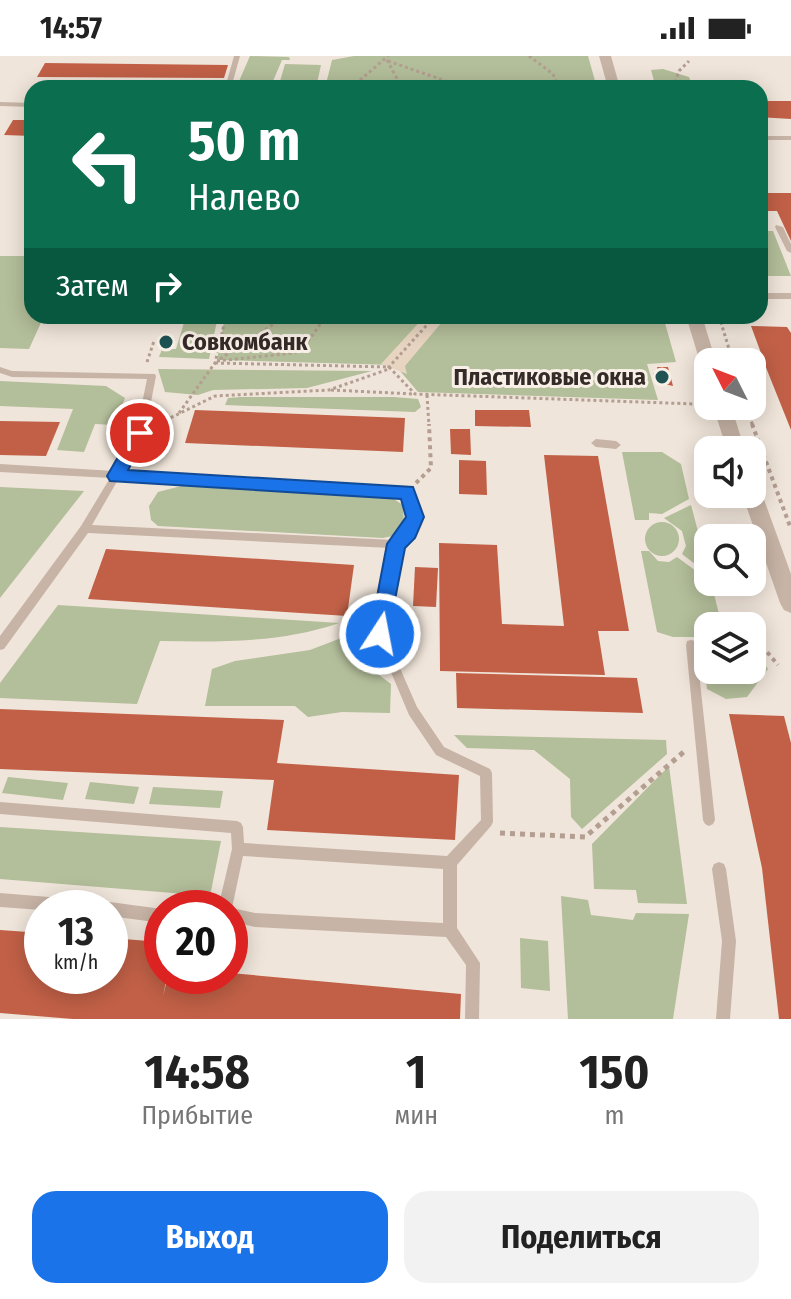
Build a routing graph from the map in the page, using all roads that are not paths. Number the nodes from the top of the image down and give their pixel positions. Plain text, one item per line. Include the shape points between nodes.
1 (237, 56) edge
2 (605, 56) edge
3 (230, 80) edge
4 (612, 80) edge
5 (0, 104) edge
6 (24, 105) edge
7 (768, 138) edge
8 (791, 138) edge
9 (779, 227) dead end
10 (791, 251) edge
11 (768, 296) edge
12 (791, 296) edge
13 (696, 324) edge
14 (704, 348) edge
15 (0, 370) edge
16 (596, 443) dead end
17 (616, 445) dead end
18 (0, 468) edge
19 (116, 476) junction
20 (757, 508) edge
21 (85, 529) junction
22 (396, 544) junction
23 (791, 603) edge
24 (0, 645) edge
25 (691, 645) dead end
26 (0, 808) edge
27 (709, 820) dead end
28 (238, 849) junction
29 (450, 863) junction
30 (719, 869) dead end
31 (229, 890) edge
32 (0, 900) edge
33 (24, 902) edge
34 (248, 918) edge
35 (450, 930) junction
36 (472, 1019) edge
37 (723, 1019) edge

1 - 3 lane
2 - 4 street
5 - 6 lane
7 - 8 lane
9 - 10 lane
11 - 12 lane
13 - 14 street
15 - 19 lane via 152,376 140,433
16 - 17 lane
18 - 19 lane
19 - 21 lane
19 - 22 lane via 407,492 415,517 409,533
20 - 23 street
21 - 22 lane
21 - 24 lane
22 - 29 lane via 380,634 413,711 440,751 486,773 487,822
25 - 27 lane
26 - 28 lane via 237,827
28 - 29 lane
28 - 31 lane
29 - 35 lane
30 - 37 lane via 729,941
32 - 33 lane
34 - 35 lane
35 - 36 lane via 473,963

